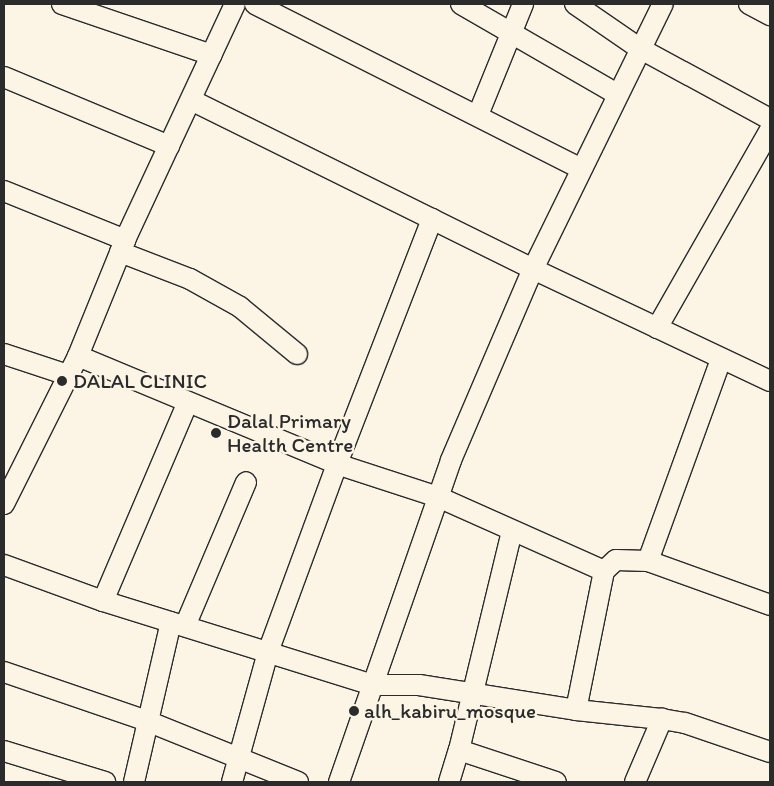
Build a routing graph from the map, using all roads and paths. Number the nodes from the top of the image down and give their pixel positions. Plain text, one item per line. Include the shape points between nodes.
1 (62, 4) edge
2 (235, 4) edge
3 (255, 4) edge
4 (461, 4) edge
5 (523, 4) edge
6 (575, 4) edge
7 (663, 4) edge
8 (749, 4) edge
9 (770, 15) edge
10 (511, 32) junction
11 (639, 48) junction
12 (212, 55) junction
13 (4, 77) edge
14 (617, 94) junction
15 (191, 100) junction
16 (478, 115) junction
17 (770, 119) edge
18 (770, 130) edge
19 (169, 146) junction
20 (581, 169) junction
21 (4, 190) edge
22 (432, 220) junction
23 (122, 246) junction
24 (533, 269) junction
25 (657, 328) junction
26 (4, 354) edge
27 (297, 354) dead end
28 (78, 356) junction
29 (721, 359) junction
30 (68, 375) junction
31 (770, 381) edge
32 (188, 402) junction
33 (337, 464) junction
34 (13, 466) edge
35 (246, 482) dead end
36 (438, 497) junction
37 (4, 504) edge
38 (512, 531) junction
39 (648, 560) junction
40 (4, 564) edge
41 (604, 571) junction
42 (768, 599) edge
43 (103, 601) junction
44 (178, 624) junction
45 (268, 652) junction
46 (4, 672) edge
47 (372, 684) junction
48 (473, 696) junction
49 (576, 710) junction
50 (662, 719) junction
51 (147, 721) junction
52 (459, 750) junction
53 (4, 751) edge
54 (770, 752) edge
55 (239, 759) junction
56 (67, 776) edge
57 (106, 782) edge
58 (134, 782) edge
59 (232, 782) edge
60 (298, 782) edge
61 (339, 782) edge
62 (449, 782) edge
63 (556, 782) edge
64 (635, 782) edge

1 - 12 street
2 - 12 street
3 - 16 street
4 - 10 street
5 - 10 street
6 - 11 street
7 - 11 street
8 - 9 street
10 - 14 street
10 - 16 street
11 - 14 street
11 - 17 street
12 - 15 street
13 - 19 street
14 - 20 street
15 - 19 street
15 - 22 street
16 - 20 street
18 - 25 street
19 - 23 street
20 - 24 street
21 - 23 street
22 - 24 street
22 - 33 street
23 - 27 street via 240,307
23 - 28 street
24 - 25 street
24 - 36 street
25 - 29 street
26 - 30 street
28 - 30 street
28 - 32 street
29 - 31 street
29 - 39 street
30 - 34 street
32 - 33 street
32 - 43 street
33 - 36 street
33 - 45 street
34 - 37 street
35 - 44 street
36 - 38 street
36 - 47 street
38 - 41 street
38 - 48 street
39 - 41 street via 616,560
39 - 42 street
40 - 43 street
41 - 49 street
43 - 44 street
44 - 45 street
44 - 51 street
45 - 47 street
45 - 55 street
46 - 51 street
47 - 48 street via 419,685
47 - 61 street
48 - 49 street
48 - 52 street
49 - 50 street
50 - 54 street via 685,723
50 - 64 street
51 - 55 street
51 - 58 street
52 - 62 street
52 - 63 street
53 - 56 street
55 - 59 street
55 - 60 street
56 - 57 street

